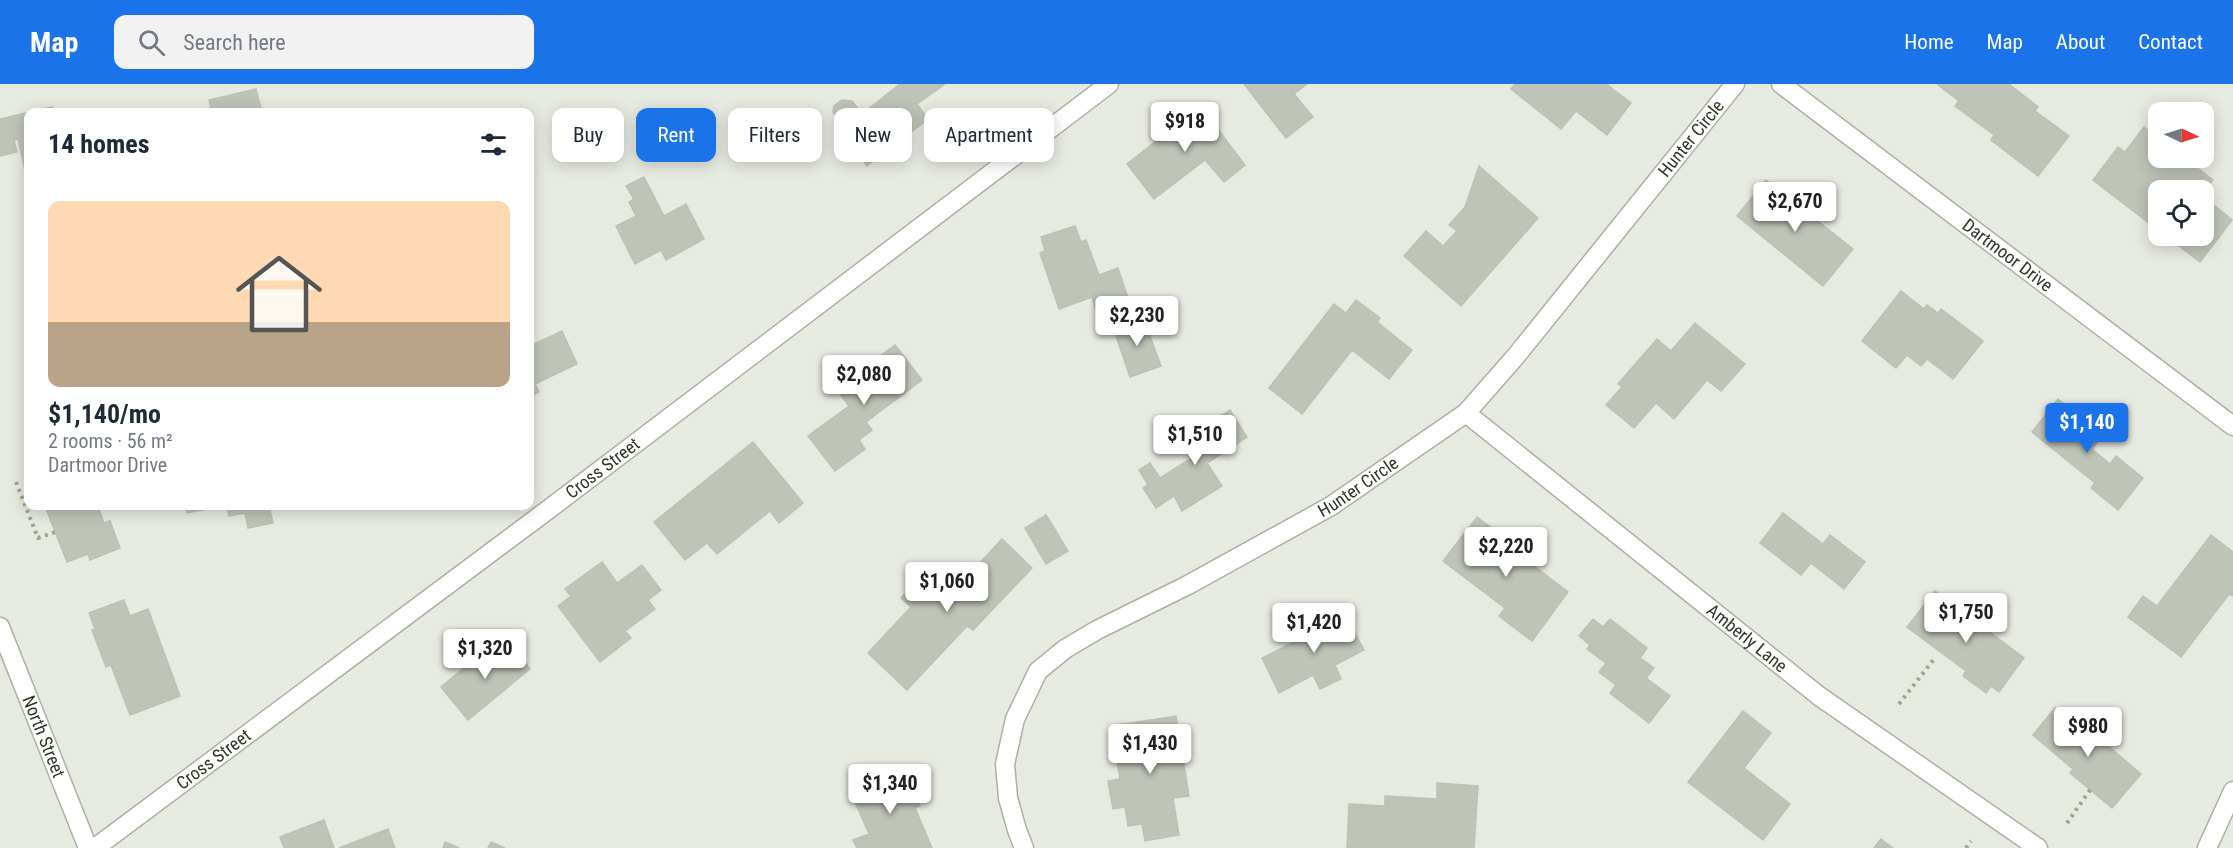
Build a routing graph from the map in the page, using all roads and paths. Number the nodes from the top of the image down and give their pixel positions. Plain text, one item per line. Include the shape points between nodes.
1 (1109, 84) edge
2 (1735, 84) edge
3 (1781, 84) edge
4 (1466, 413) junction
5 (2233, 426) edge
6 (16, 482) dead end
7 (24, 502) edge
8 (27, 510) edge
9 (55, 532) dead end
10 (0, 627) edge
11 (1934, 660) dead end
12 (1899, 704) dead end
13 (2090, 790) dead end
14 (2233, 791) edge
15 (2067, 823) dead end
16 (1971, 841) dead end
17 (88, 848) edge
18 (95, 848) edge
19 (1024, 848) edge
20 (1966, 848) edge
21 (2038, 848) edge
22 (2207, 848) edge

1 - 18 street, Cross Street
2 - 4 street, Hunter Circle
3 - 5 street, Dartmoor Drive
4 - 19 street, Hunter Circle via 1331,506 1097,630 1038,671 1015,719 1005,764 1008,798
4 - 21 street, Amberly Lane via 1819,696
6 - 7 path
8 - 9 path via 38,538
10 - 17 street, North Street
11 - 12 path
13 - 15 path
14 - 22 street
16 - 20 path

